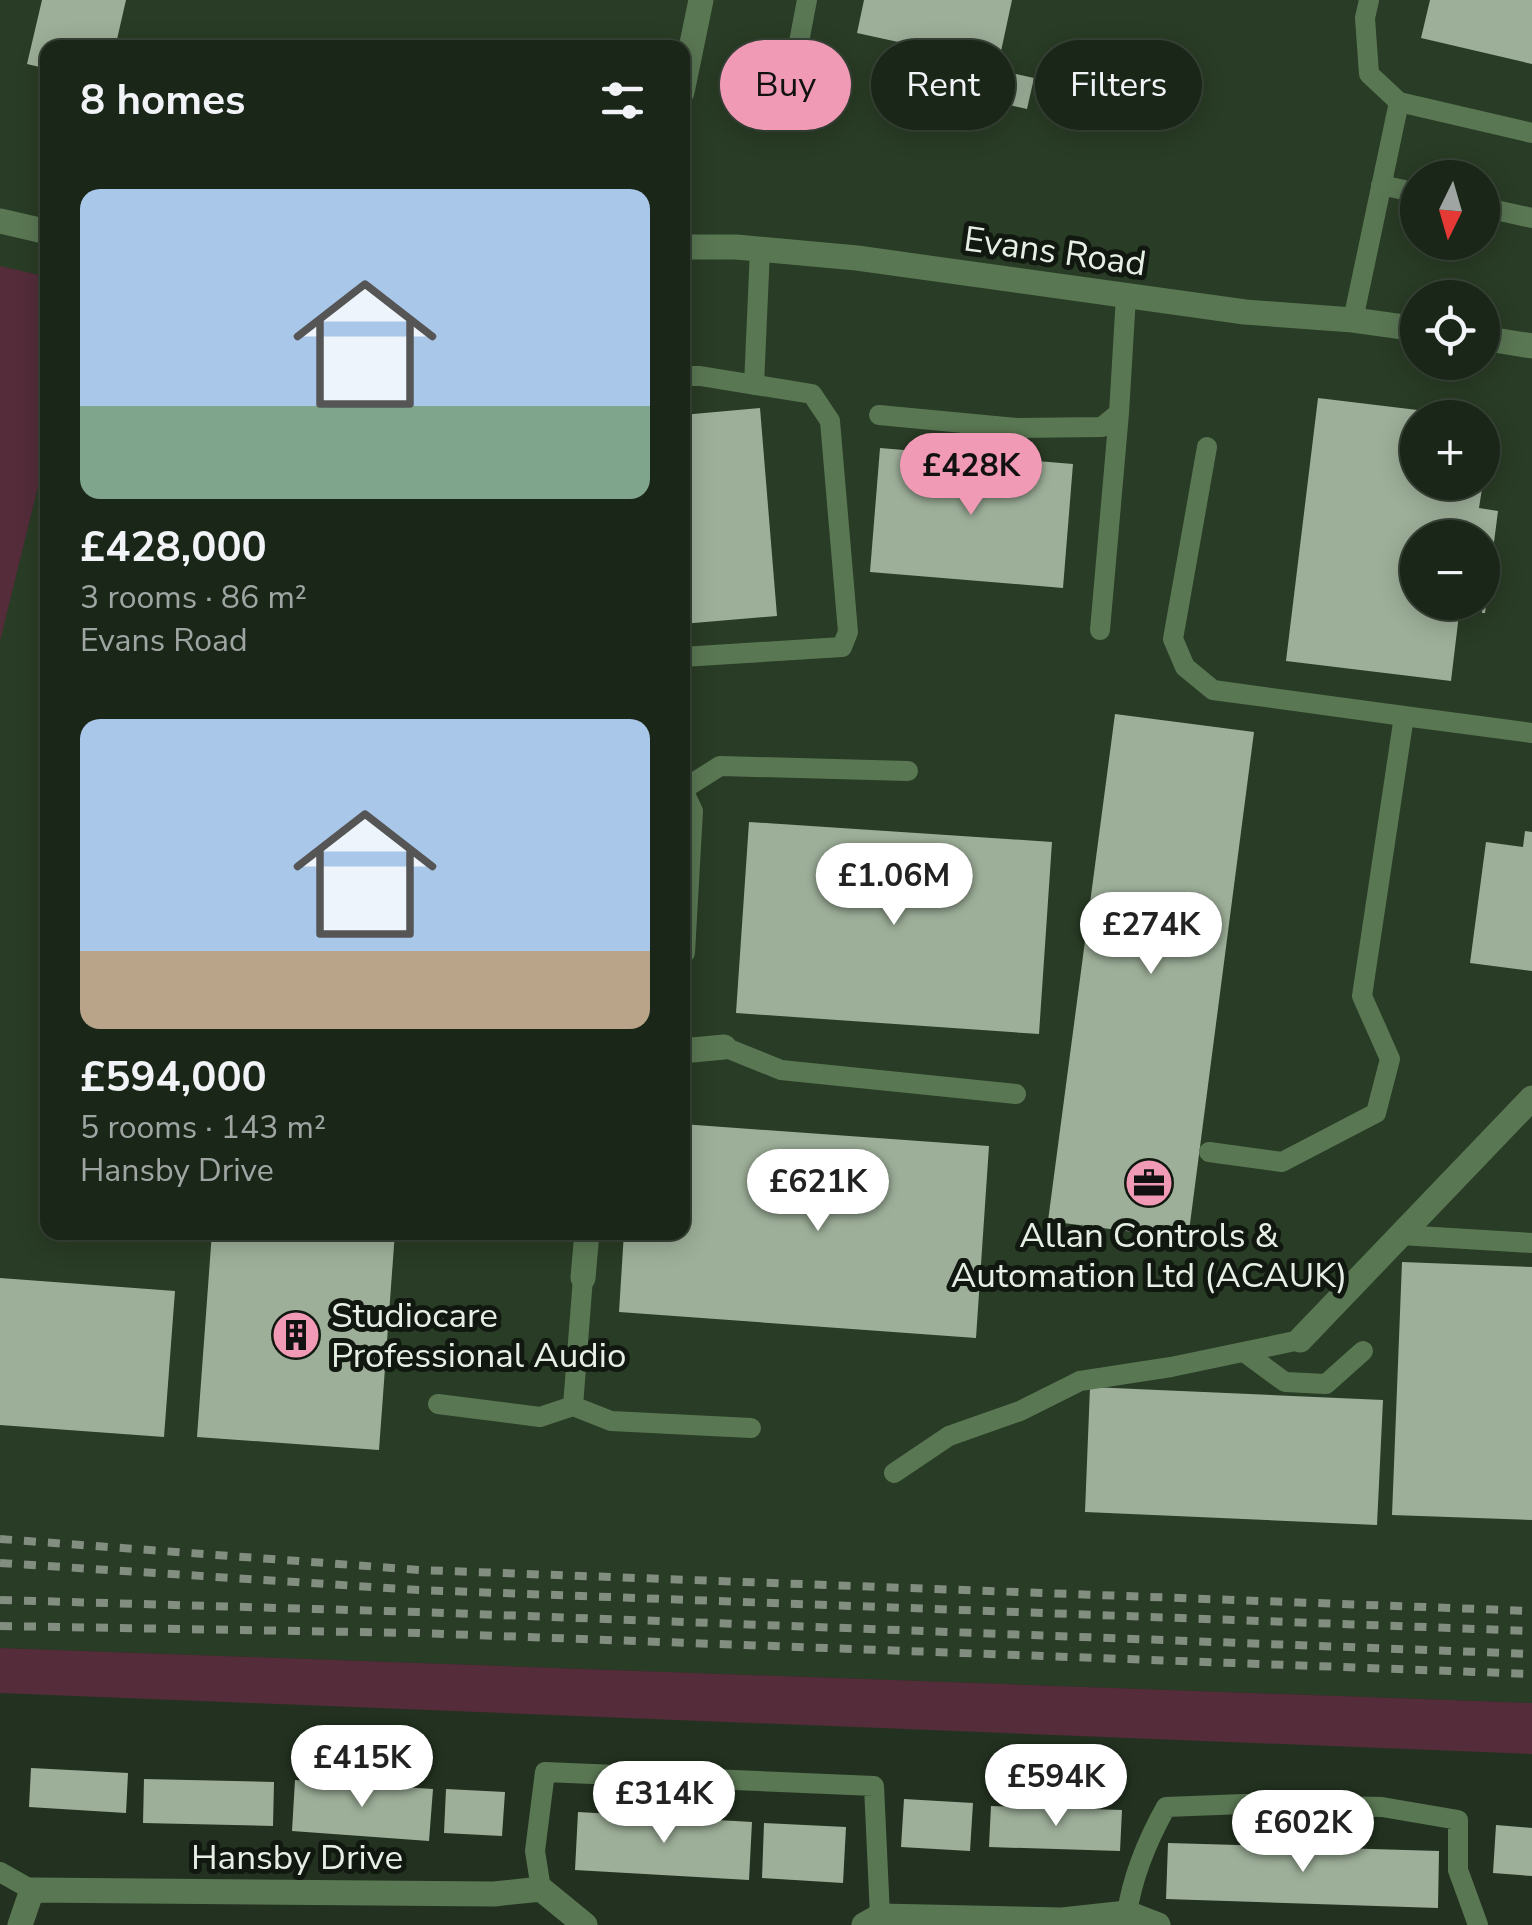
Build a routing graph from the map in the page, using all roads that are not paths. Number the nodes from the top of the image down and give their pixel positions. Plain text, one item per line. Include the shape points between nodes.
1 (701, 0) edge
2 (807, 0) edge
3 (1369, 0) edge
4 (799, 40) edge
5 (690, 53) edge
6 (1399, 102) junction
7 (1532, 132) edge
8 (1382, 186) junction
9 (1400, 190) edge
10 (1500, 211) edge
11 (1532, 218) edge
12 (0, 221) edge
13 (40, 230) edge
14 (690, 247) edge
15 (760, 250) junction
16 (1126, 296) junction
17 (1353, 320) junction
18 (1400, 327) edge
19 (1500, 341) edge
20 (1532, 346) edge
21 (690, 376) edge
22 (754, 385) junction
23 (1119, 413) junction
24 (879, 415) dead end
25 (1208, 447) dead end
26 (1100, 630) dead end
27 (690, 656) edge
28 (1404, 716) junction
29 (1532, 733) edge
30 (908, 771) dead end
31 (690, 785) edge
32 (690, 805) edge
33 (690, 864) edge
34 (724, 1047) joint
35 (690, 1050) edge
36 (1016, 1094) dead end
37 (1532, 1098) edge
38 (1209, 1152) dead end
39 (1401, 1235) junction
40 (586, 1240) edge
41 (1532, 1242) edge
42 (583, 1278) joint
43 (1300, 1340) joint
44 (1363, 1351) dead end
45 (1244, 1352) junction
46 (438, 1404) dead end
47 (573, 1406) junction
48 (751, 1428) dead end
49 (894, 1473) dead end
50 (0, 1872) edge
51 (541, 1889) junction
52 (32, 1890) junction
53 (1127, 1912) junction
54 (872, 1921) edge
55 (20, 1925) edge
56 (585, 1925) edge
57 (1158, 1925) edge
58 (1478, 1925) edge

1 - 5 street
2 - 4 lane
3 - 6 lane via 1368,74
6 - 7 lane
6 - 8 lane
8 - 9 lane
8 - 17 lane
10 - 11 lane
12 - 13 street
14 - 15 street, Evans Road
15 - 16 street, Evans Road
15 - 22 lane
16 - 17 street, Evans Road
16 - 23 lane
17 - 18 street, Evans Road
19 - 20 street
21 - 22 lane
22 - 27 lane via 812,394 830,421 848,632 842,647
23 - 24 lane via 1102,427 1016,428
23 - 26 lane
25 - 28 lane via 1173,638 1186,667 1214,690
28 - 29 lane
28 - 38 lane via 1362,996 1390,1059 1376,1113 1282,1162
30 - 31 lane via 720,766
32 - 33 lane
34 - 35 street
34 - 36 lane via 781,1070
37 - 39 street
39 - 41 lane
39 - 43 street
40 - 42 street
42 - 47 lane
43 - 45 lane
44 - 45 lane via 1326,1384 1285,1382
45 - 49 lane via 1080,1381 949,1436
46 - 47 lane via 540,1417
47 - 48 lane via 611,1422
50 - 52 lane
51 - 52 street, Hansby Drive
51 - 54 lane via 535,1851 544,1772 874,1786
51 - 56 street
52 - 55 street
53 - 54 street via 1062,1920
53 - 57 street
53 - 58 lane via 1132,1883 1166,1807 1382,1807 1458,1820 1458,1870

